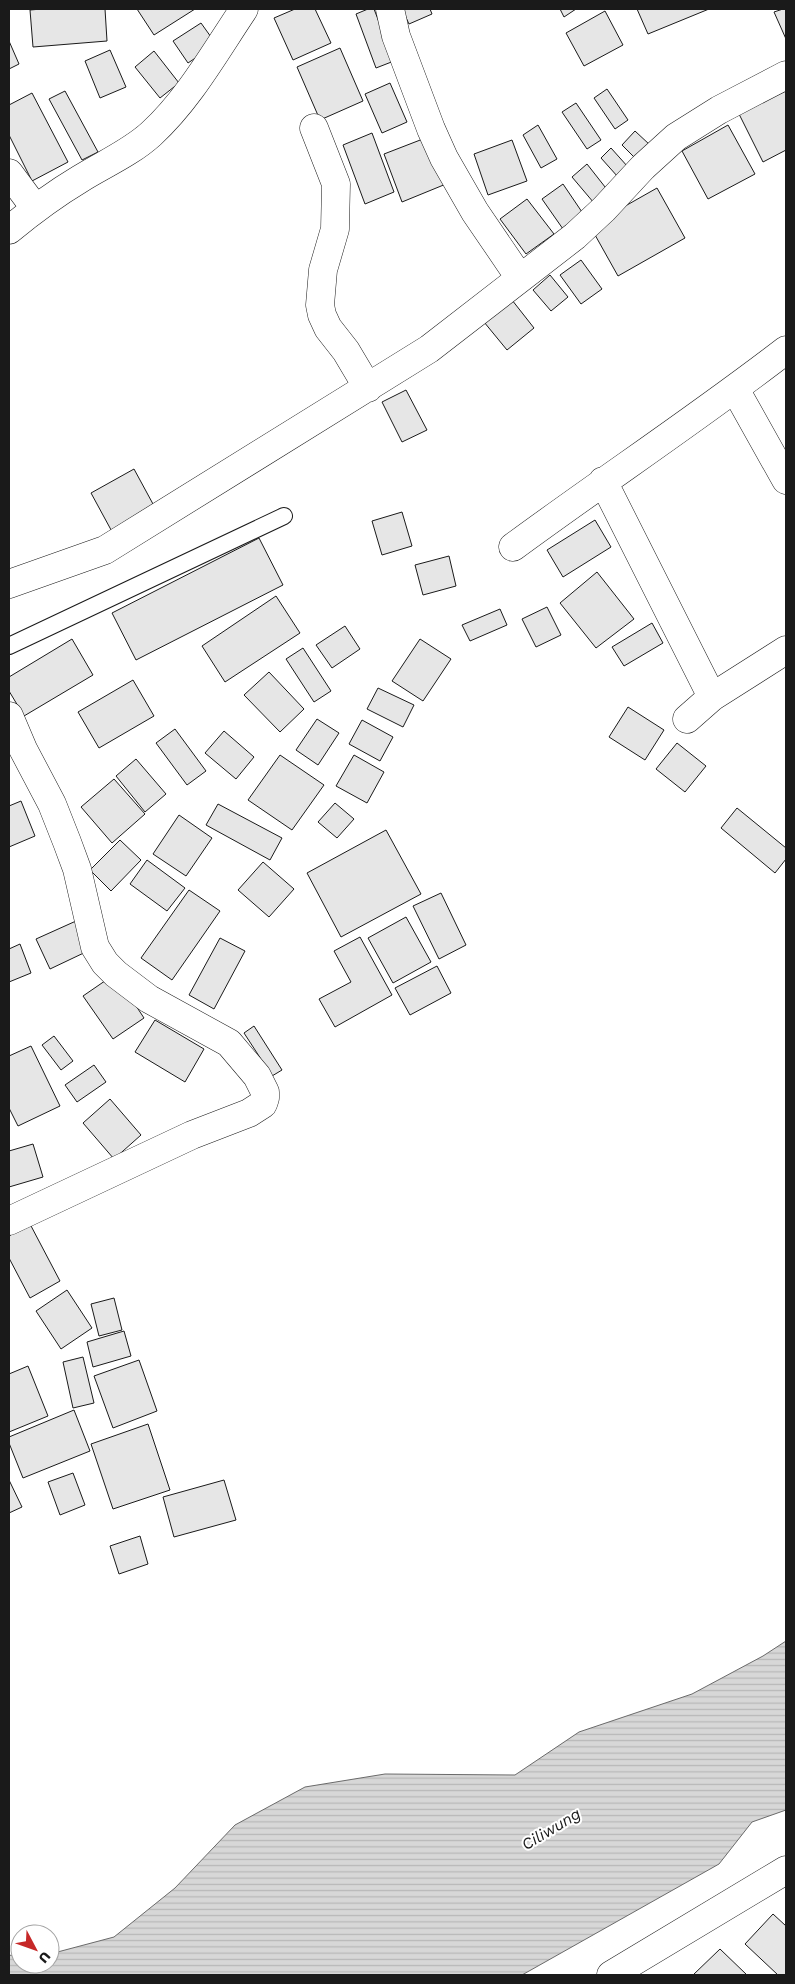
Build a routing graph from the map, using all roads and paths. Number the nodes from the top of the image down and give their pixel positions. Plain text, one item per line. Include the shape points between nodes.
1 (244, 9) edge
2 (390, 9) edge
3 (786, 75) edge
4 (314, 128) dead end
5 (9, 173) edge
6 (36, 208) junction
7 (9, 230) edge
8 (520, 278) junction
9 (786, 350) edge
10 (368, 388) junction
11 (735, 389) junction
12 (786, 480) edge
13 (603, 481) junction
14 (284, 516) dead end
15 (514, 546) dead end
16 (9, 584) edge
17 (9, 646) edge
18 (786, 650) edge
19 (712, 697) junction
20 (9, 716) edge
21 (687, 719) dead end
22 (9, 1220) edge
23 (786, 1870) edge
24 (611, 1975) edge

1 - 6 street via 194,84 150,134 131,150
2 - 8 street via 396,36 444,158 475,212
3 - 8 street via 676,137 575,236
4 - 10 street via 336,184 335,229 324,270 322,316
5 - 6 street
6 - 7 street
8 - 10 street via 429,349
9 - 11 street
10 - 16 street via 105,550
11 - 12 street
11 - 13 street
13 - 15 street
13 - 19 street
14 - 17 lane
18 - 19 street
19 - 21 street
20 - 22 street via 67,842 77,869 95,947 105,963 149,999 229,1043 257,1076 265,1098 257,1109 192,1135
23 - 24 street

